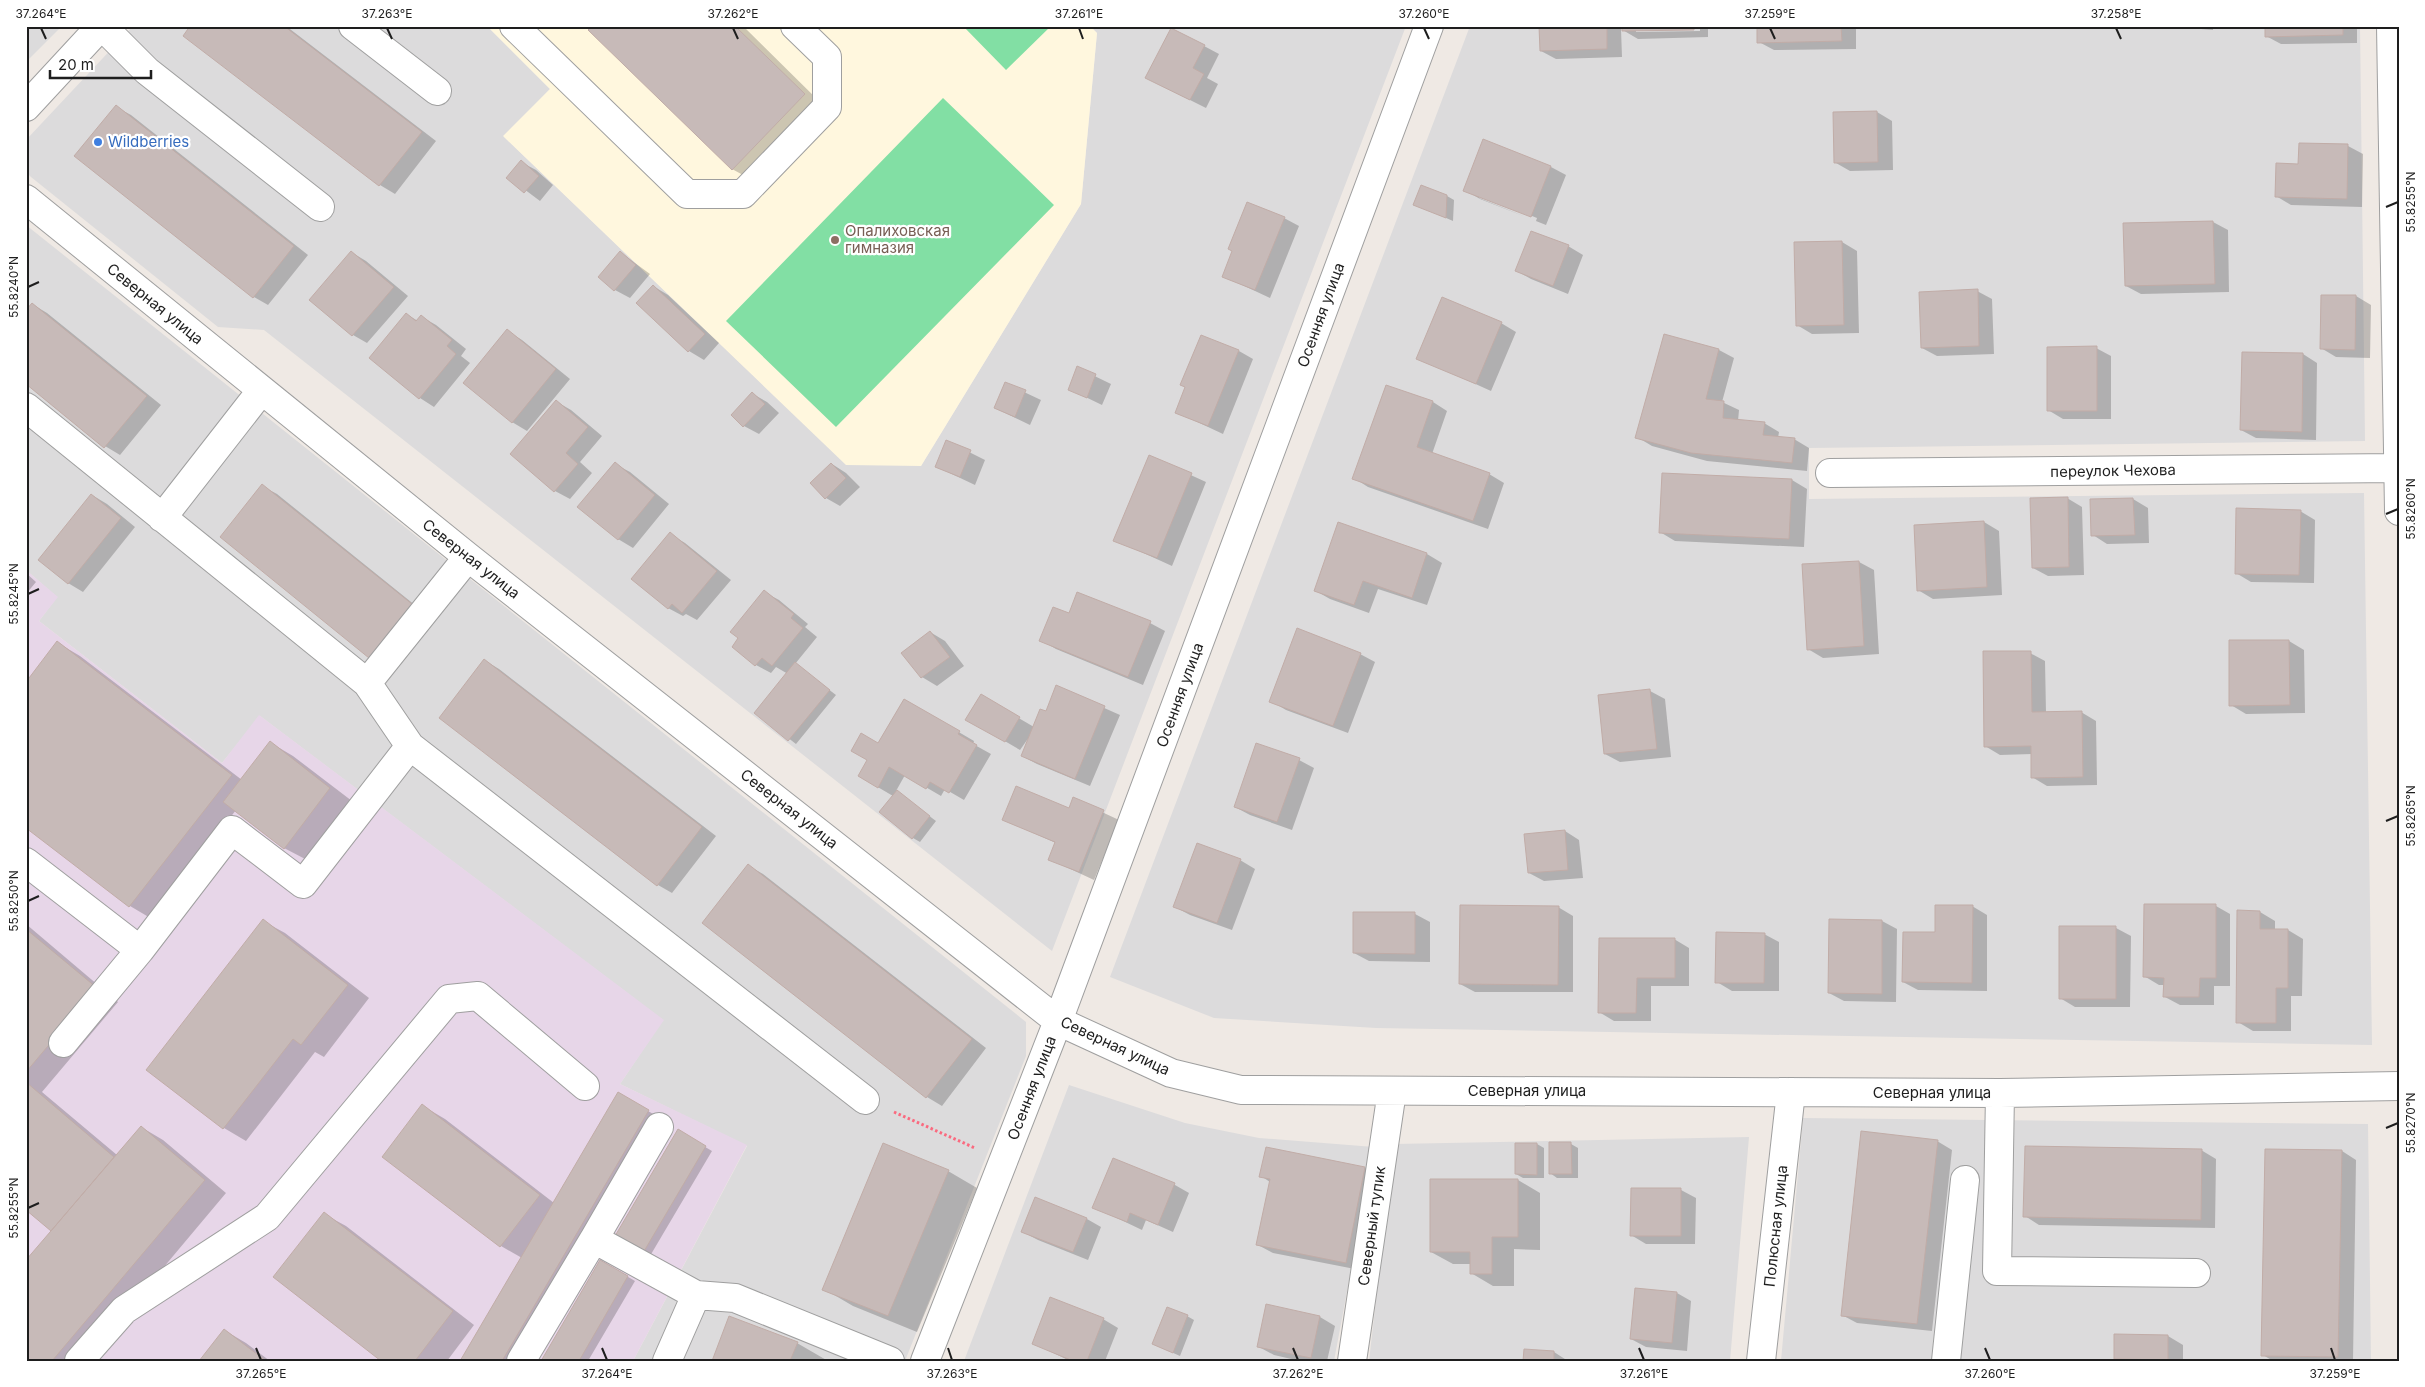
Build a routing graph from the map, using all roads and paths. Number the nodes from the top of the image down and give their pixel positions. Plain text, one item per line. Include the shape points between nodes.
1 (102, 26) edge
2 (353, 26) edge
3 (514, 26) edge
4 (795, 26) edge
5 (1430, 26) edge
6 (2391, 26) edge
7 (437, 91) dead end
8 (29, 99) edge
9 (26, 199) edge
10 (320, 207) dead end
11 (261, 391) junction
12 (26, 407) edge
13 (2397, 468) junction
14 (1830, 473) dead end
15 (2399, 511) edge
16 (162, 518) junction
17 (468, 557) junction
18 (367, 683) junction
19 (410, 746) junction
20 (26, 862) edge
21 (140, 950) junction
22 (1058, 1021) junction
23 (63, 1043) dead end
24 (585, 1086) dead end
25 (2399, 1086) edge
26 (1392, 1091) junction
27 (1791, 1092) junction
28 (2000, 1093) junction
29 (865, 1100) joint
30 (659, 1127) dead end
31 (1003, 1160) junction
32 (1966, 1180) dead end
33 (594, 1239) junction
34 (2196, 1274) dead end
35 (696, 1295) junction
36 (79, 1361) edge
37 (521, 1361) edge
38 (667, 1361) edge
39 (890, 1361) edge
40 (925, 1361) edge
41 (1352, 1361) edge
42 (1761, 1361) edge
43 (1946, 1361) edge

1 - 8 street
1 - 10 street via 147,71
2 - 7 street
3 - 4 street via 687,194 742,194 827,107 826,57
5 - 22 street, Осенняя улица
6 - 13 street
9 - 11 street, Северная улица
11 - 16 street
11 - 17 street, Северная улица
12 - 16 street
13 - 14 street, переулок Чехова
13 - 15 street
16 - 18 street
17 - 18 street
17 - 22 street, Северная улица
18 - 19 street
19 - 21 street via 303,884 232,830
19 - 29 street
20 - 21 street
21 - 23 street
22 - 26 street, Северная улица via 1171,1073 1241,1090
22 - 31 street, Осенняя улица
24 - 36 street via 478,996 449,999 267,1217 124,1310
25 - 28 street, Северная улица
26 - 27 street, Северная улица
26 - 41 street, Северный тупик
27 - 28 street, Северная улица
27 - 42 street, Полюсная улица
28 - 34 street via 1997,1271
29 - 31 path
30 - 33 street
31 - 40 street, Осенняя улица
32 - 43 street
33 - 35 street
33 - 37 street
35 - 38 street
35 - 39 street via 735,1298

